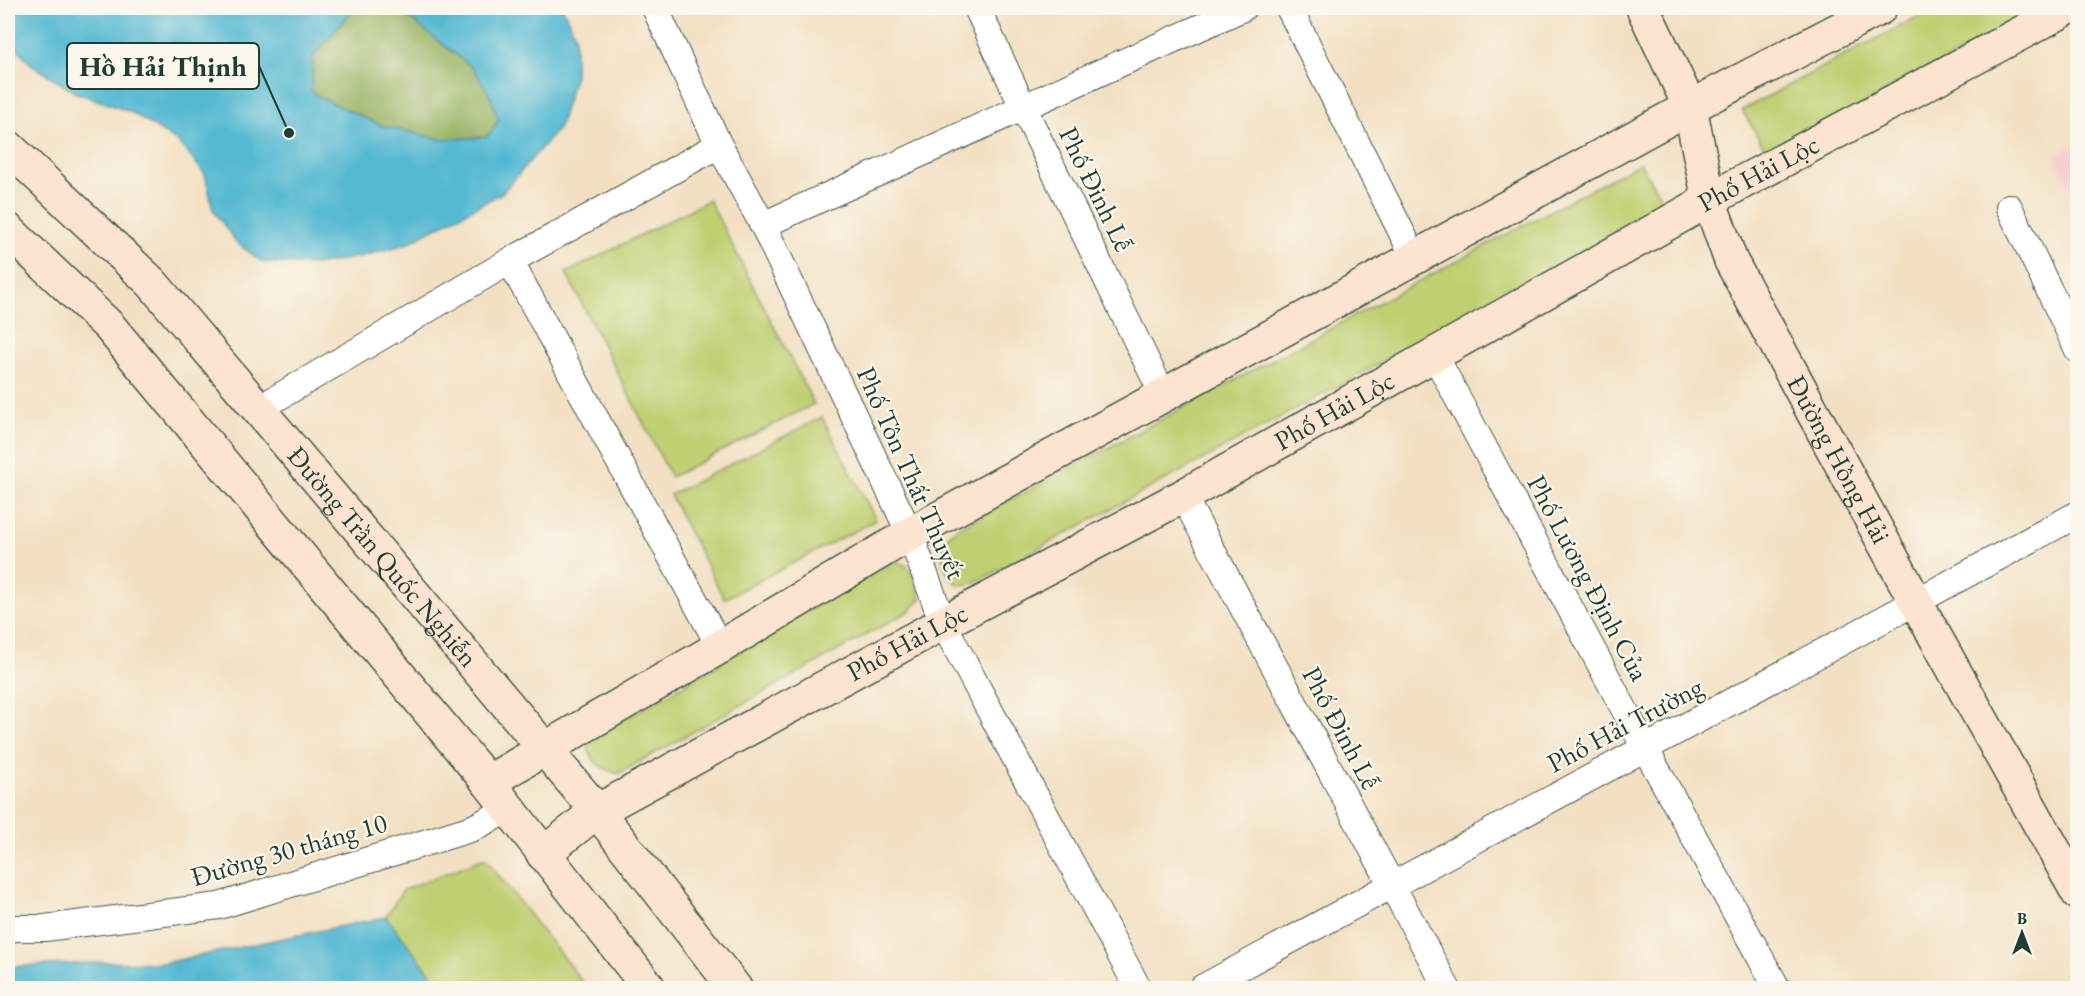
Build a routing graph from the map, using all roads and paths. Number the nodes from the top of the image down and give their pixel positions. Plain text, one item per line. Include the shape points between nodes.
1 (655, 8) edge
2 (977, 8) edge
3 (1243, 8) edge
4 (1289, 8) edge
5 (1643, 8) edge
6 (1880, 8) edge
7 (2068, 8) edge
8 (1023, 107) junction
9 (1690, 107) junction
10 (719, 145) junction
11 (8, 147) edge
12 (1708, 200) junction
13 (2009, 207) dead end
14 (764, 225) junction
15 (8, 230) edge
16 (1414, 257) junction
17 (510, 261) junction
18 (2078, 350) edge
19 (1434, 354) junction
20 (1163, 395) junction
21 (258, 409) junction
22 (1183, 496) junction
23 (2078, 514) edge
24 (910, 534) junction
25 (1916, 602) junction
26 (943, 623) junction
27 (720, 647) junction
28 (1646, 748) junction
29 (545, 749) junction
30 (488, 782) junction
31 (509, 808) junction
32 (597, 811) junction
33 (543, 854) junction
34 (1390, 886) junction
35 (2078, 893) edge
36 (8, 928) edge
37 (649, 988) edge
38 (735, 988) edge
39 (1138, 988) edge
40 (1202, 988) edge
41 (1446, 988) edge
42 (1777, 988) edge

1 - 10 street, Phố Tôn Thất Thuyết
2 - 8 street, Phố Đinh Lễ
3 - 8 street
4 - 16 street
5 - 9 street, Đường Hồng Hải
6 - 9 street
7 - 12 street, Phố Hải Lộc
8 - 14 street
8 - 20 street, Phố Đinh Lễ
9 - 12 street, Đường Hồng Hải
9 - 16 street
10 - 14 street, Phố Tôn Thất Thuyết
10 - 17 street
11 - 21 street, Đường Trần Quốc Nghiễn via 152,283
12 - 19 street, Phố Hải Lộc
12 - 25 street, Đường Hồng Hải via 1731,261
13 - 18 street
14 - 24 street, Phố Tôn Thất Thuyết
15 - 30 street via 109,326
16 - 20 street
17 - 21 street
17 - 27 street
19 - 22 street, Phố Hải Lộc
19 - 28 street, Phố Lương Định Của
20 - 24 street
21 - 29 street, Đường Trần Quốc Nghiễn
22 - 26 street, Phố Hải Lộc
22 - 34 street, Phố Đinh Lễ
23 - 25 street, Phố Hải Trường
24 - 26 street, Phố Tôn Thất Thuyết
24 - 27 street
25 - 28 street, Phố Hải Trường
25 - 35 street, Đường Hồng Hải
26 - 32 street, Phố Hải Lộc
26 - 39 street, Phố Tôn Thất Thuyết
27 - 29 street
28 - 34 street, Phố Hải Trường
28 - 42 street, Phố Lương Định Của
29 - 30 street
29 - 32 street, Đường Trần Quốc Nghiễn
30 - 31 street
31 - 33 street
31 - 36 street, Đường 30 tháng 10 via 473,828 219,906
32 - 33 street, Phố Hải Lộc
32 - 38 street, Đường Trần Quốc Nghiễn
33 - 37 street
34 - 40 street, Phố Hải Trường
34 - 41 street, Phố Đinh Lễ

